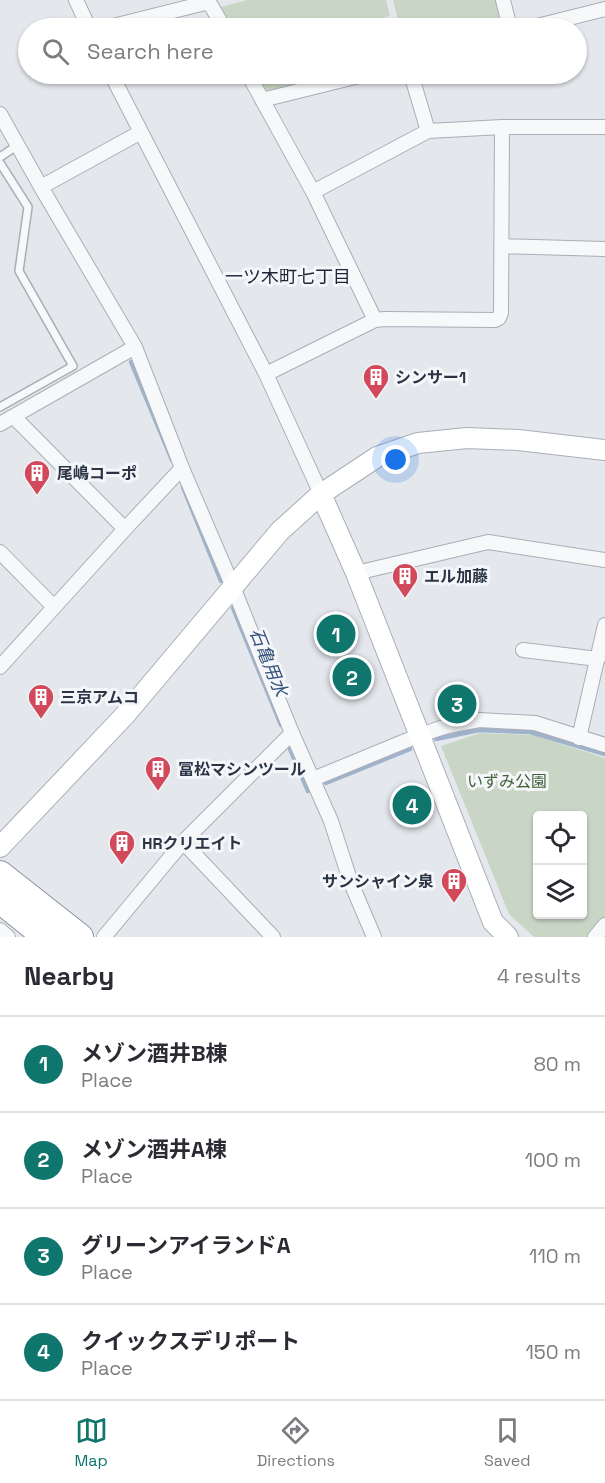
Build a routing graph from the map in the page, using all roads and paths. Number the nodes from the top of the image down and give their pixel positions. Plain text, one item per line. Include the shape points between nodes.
1 (76, 0) edge
2 (503, 0) edge
3 (213, 1) edge
4 (605, 9) edge
5 (84, 18) edge
6 (145, 18) edge
7 (220, 18) edge
8 (508, 18) edge
9 (569, 18) edge
10 (116, 84) edge
11 (253, 84) edge
12 (327, 84) edge
13 (414, 84) edge
14 (262, 100) junction
15 (0, 114) edge
16 (502, 127) junction
17 (605, 127) edge
18 (428, 131) junction
19 (141, 132) junction
20 (18, 145) junction
21 (0, 157) edge
22 (0, 163) edge
23 (41, 187) junction
24 (313, 192) junction
25 (502, 246) junction
26 (605, 249) edge
27 (375, 320) junction
28 (135, 347) junction
29 (266, 374) junction
30 (0, 407) edge
31 (14, 417) junction
32 (0, 424) edge
33 (605, 450) edge
34 (182, 468) junction
35 (321, 494) junction
36 (125, 529) junction
37 (0, 552) edge
38 (605, 560) edge
39 (356, 573) junction
40 (233, 587) junction
41 (54, 607) junction
42 (605, 625) edge
43 (523, 650) dead end
44 (598, 659) junction
45 (0, 667) edge
46 (292, 733) junction
47 (420, 735) junction
48 (579, 738) junction
49 (605, 745) edge
50 (313, 779) junction
51 (183, 842) junction
52 (0, 847) edge
53 (0, 866) edge
54 (0, 874) edge
55 (0, 900) edge
56 (605, 925) edge
57 (0, 930) edge
58 (8, 937) edge
59 (46, 937) edge
60 (82, 937) edge
61 (104, 937) edge
62 (273, 937) edge
63 (374, 937) edge
64 (508, 937) edge
65 (595, 937) edge

1 - 5 street
2 - 8 street
3 - 6 street
3 - 7 street
4 - 9 street
10 - 19 street
11 - 14 street
12 - 14 street
13 - 18 street
14 - 24 street
15 - 20 street
16 - 17 street
16 - 18 street
16 - 25 street
18 - 24 street
19 - 23 street
19 - 29 street
20 - 21 lane
20 - 23 street
22 - 30 lane via 28,207 19,271 73,366
23 - 28 street
24 - 27 street
25 - 26 street
25 - 27 street via 499,318
27 - 29 street
28 - 31 street
28 - 34 street
29 - 35 street
31 - 32 street
31 - 36 street
33 - 35 street via 467,438 418,443 377,457
34 - 36 street
34 - 40 street
35 - 39 street
35 - 40 street via 280,531
36 - 41 street
37 - 41 street
38 - 39 street via 488,542
39 - 47 street
40 - 46 street
40 - 52 street via 126,714
41 - 45 street
42 - 44 street
43 - 44 street
44 - 48 street
46 - 50 street
46 - 51 street
47 - 48 street via 479,720 535,723
47 - 50 street
47 - 64 street via 493,922
48 - 49 street
50 - 63 street
51 - 61 street
51 - 62 street
53 - 60 street
54 - 60 highway
55 - 59 highway
56 - 65 street
57 - 58 street

